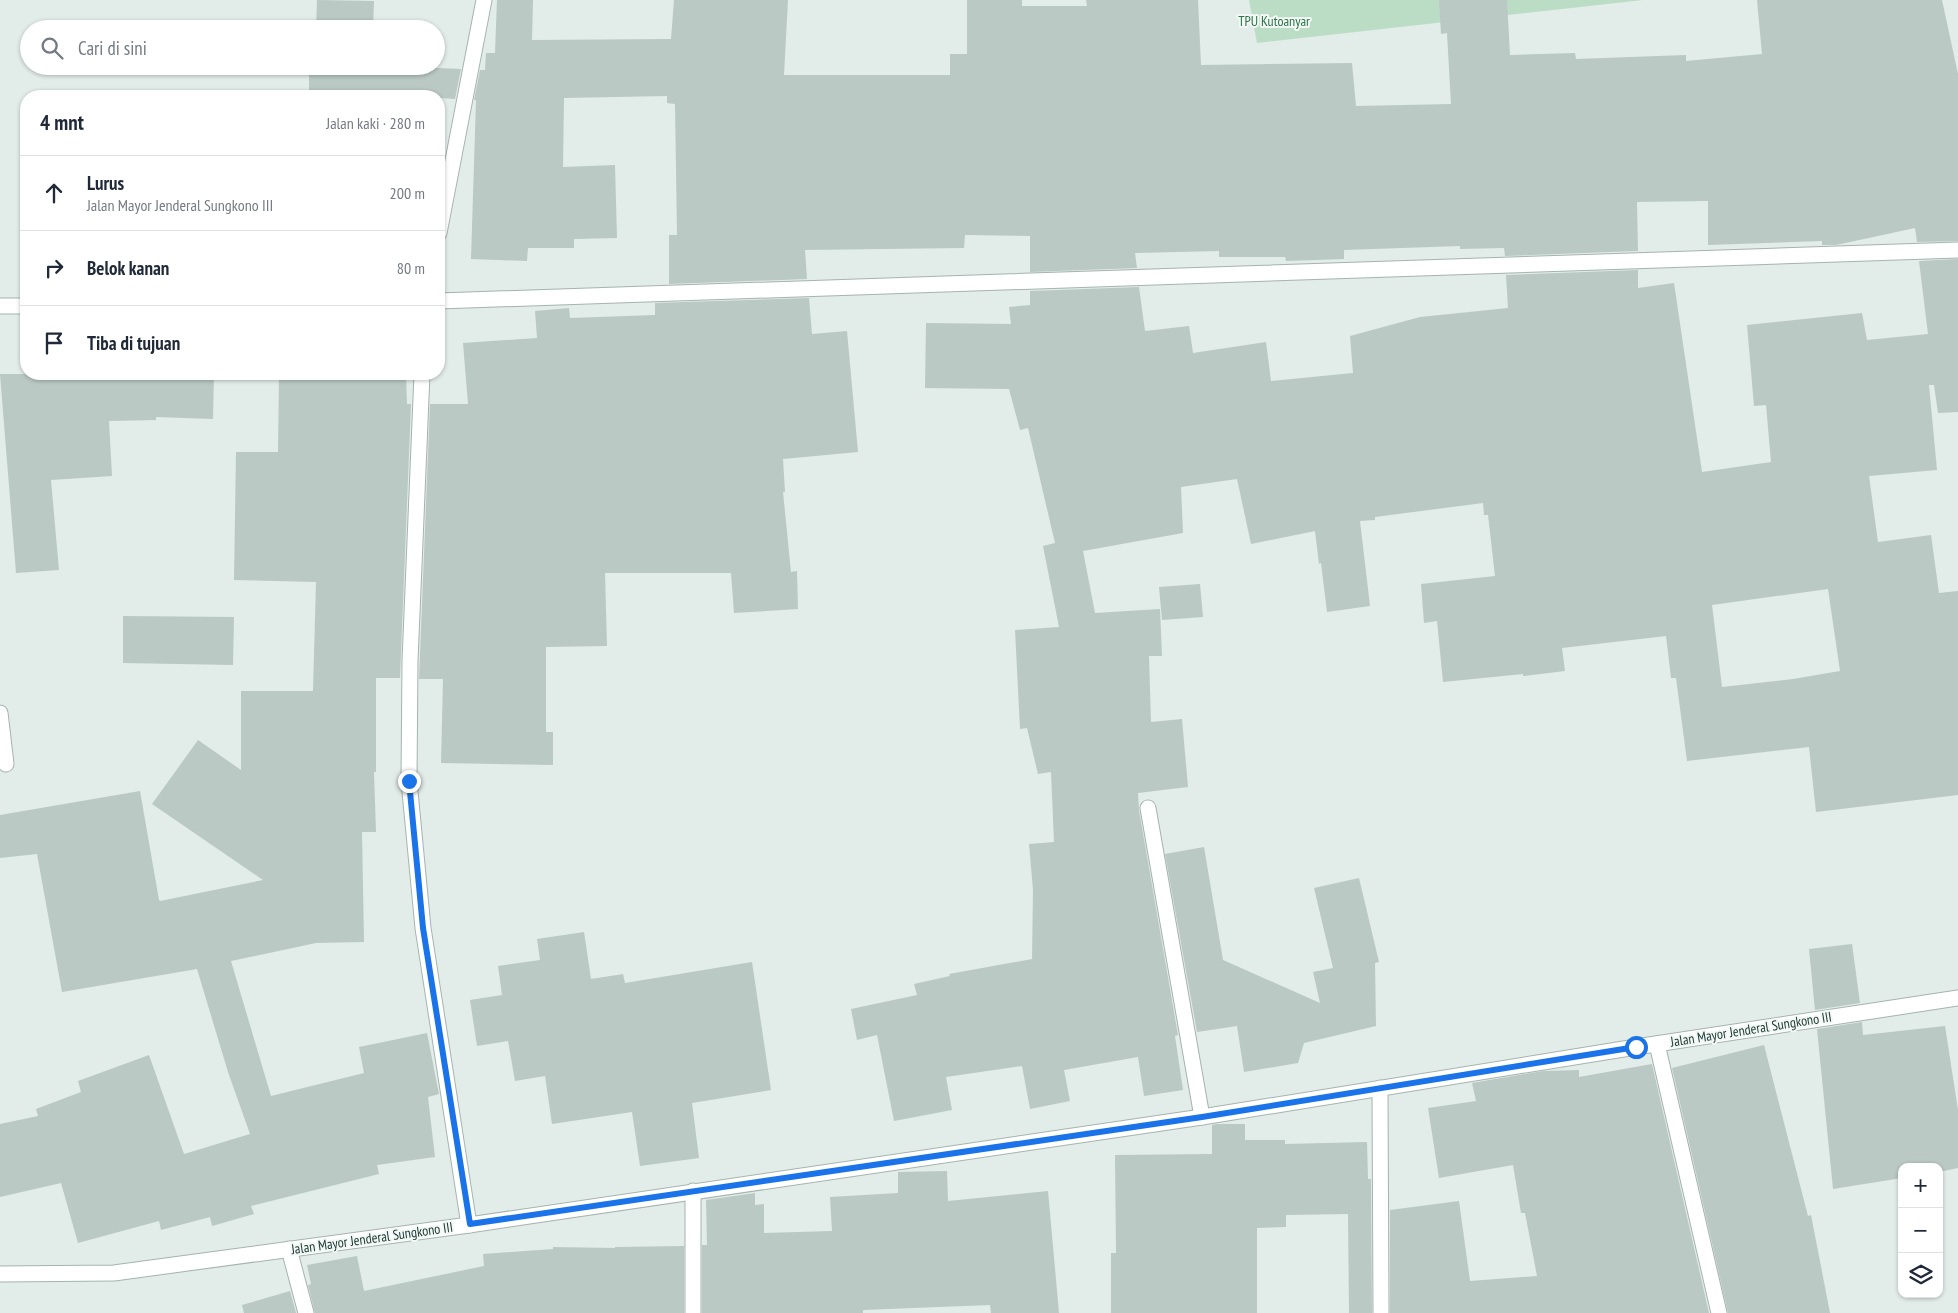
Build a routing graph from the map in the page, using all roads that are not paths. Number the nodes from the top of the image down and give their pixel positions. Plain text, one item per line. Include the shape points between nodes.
1 (484, 0) edge
2 (445, 202) edge
3 (1958, 250) edge
4 (445, 301) edge
5 (0, 306) edge
6 (20, 306) edge
7 (422, 380) edge
8 (0, 713) edge
9 (6, 764) dead end
10 (1148, 808) dead end
11 (1958, 998) edge
12 (1658, 1044) junction
13 (1380, 1088) junction
14 (1202, 1117) junction
15 (693, 1192) junction
16 (470, 1224) junction
17 (289, 1249) junction
18 (0, 1274) edge
19 (306, 1313) edge
20 (693, 1313) edge
21 (1381, 1313) edge
22 (1718, 1313) edge

1 - 2 street
3 - 4 street
5 - 6 street
7 - 16 street via 410,661 409,781 423,928
8 - 9 street
10 - 14 street
11 - 12 street, Jalan Mayor Jenderal Sungkono III
12 - 13 street, Jalan Mayor Jenderal Sungkono III
12 - 22 street
13 - 14 street, Jalan Mayor Jenderal Sungkono III
13 - 21 street
14 - 15 street, Jalan Mayor Jenderal Sungkono III
15 - 16 street, Jalan Mayor Jenderal Sungkono III
15 - 20 street
16 - 17 street, Jalan Mayor Jenderal Sungkono III
17 - 18 street, Jalan Mayor Jenderal Sungkono III via 114,1273
17 - 19 street

